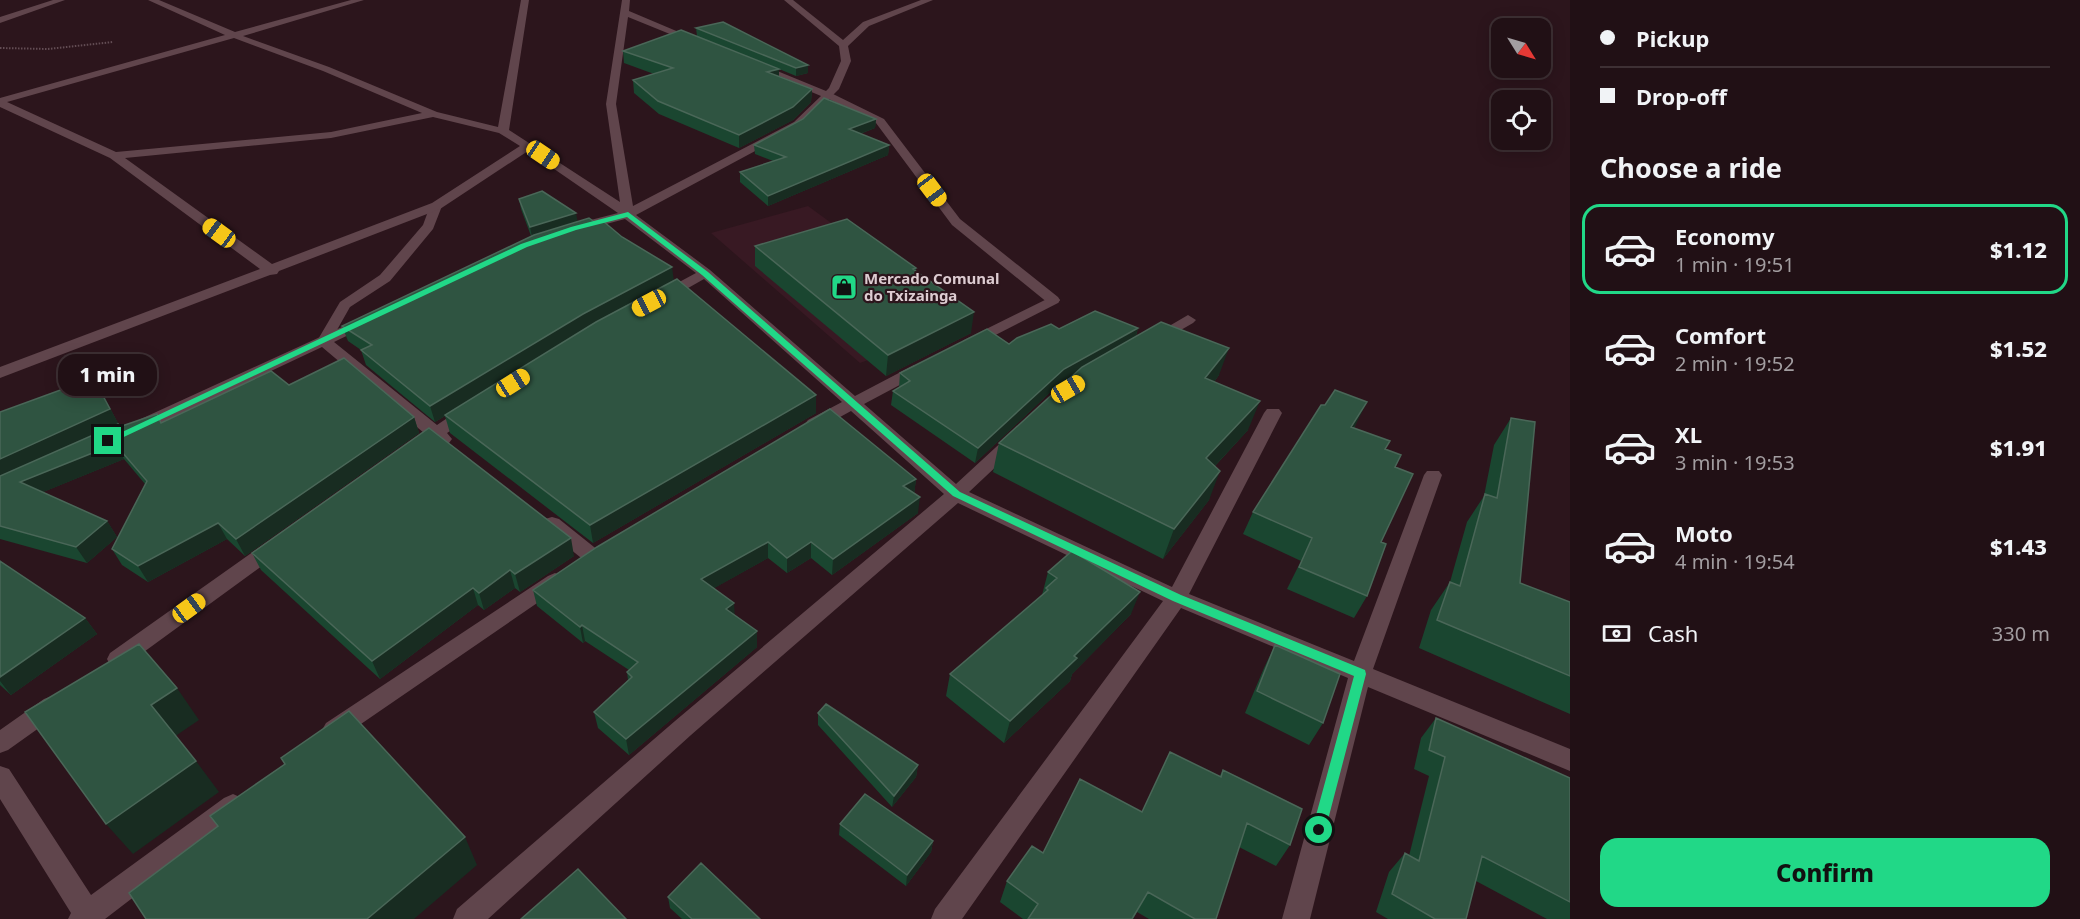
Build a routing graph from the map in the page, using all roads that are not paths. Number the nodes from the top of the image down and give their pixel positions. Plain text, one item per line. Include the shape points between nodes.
1 (68, 0) edge
2 (152, 0) edge
3 (360, 0) edge
4 (525, 0) edge
5 (626, 0) edge
6 (788, 0) edge
7 (929, 0) edge
8 (59, 1) edge
9 (625, 13) junction
10 (0, 20) edge
11 (233, 35) junction
12 (843, 45) junction
13 (710, 47) edge
14 (742, 60) edge
15 (828, 95) junction
16 (0, 102) edge
17 (433, 114) junction
18 (503, 131) junction
19 (527, 145) junction
20 (114, 156) junction
21 (436, 206) junction
22 (628, 214) junction
23 (564, 232) edge
24 (272, 271) junction
25 (705, 273) junction
26 (1053, 300) joint
27 (644, 306) edge
28 (377, 316) edge
29 (1188, 320) dead end
30 (324, 341) junction
31 (1138, 349) edge
32 (0, 373) edge
33 (483, 402) edge
34 (850, 403) junction
35 (1273, 413) dead end
36 (1025, 429) edge
37 (434, 433) junction
38 (799, 433) edge
39 (119, 435) edge
40 (453, 447) edge
41 (405, 453) edge
42 (1433, 475) dead end
43 (956, 494) junction
44 (536, 512) edge
45 (289, 536) edge
46 (611, 544) edge
47 (592, 555) junction
48 (1177, 598) junction
49 (106, 667) edge
50 (1360, 674) junction
51 (68, 695) edge
52 (0, 743) edge
53 (315, 743) edge
54 (1570, 760) edge
55 (0, 777) edge
56 (249, 793) edge
57 (87, 918) edge
58 (467, 919) edge
59 (945, 919) edge
60 (1296, 919) edge

1 - 8 street
2 - 11 street
3 - 11 street
4 - 18 street
5 - 9 street
6 - 12 street
7 - 12 street via 866,24
8 - 10 street
9 - 13 street
9 - 22 street via 611,104
11 - 16 street
11 - 17 street
12 - 15 street via 846,61
14 - 15 street
15 - 22 street via 798,124
15 - 26 lane via 880,121 956,222
16 - 20 street
17 - 18 street
17 - 20 street via 331,135
18 - 19 street
19 - 21 street
19 - 22 street
20 - 24 street
21 - 24 street
21 - 30 lane via 429,226 385,278 345,305
22 - 23 street
22 - 25 street
24 - 32 street
25 - 27 street
25 - 34 street
26 - 34 street
28 - 30 street
29 - 31 street
30 - 37 street
30 - 39 street
33 - 37 street
34 - 38 street
34 - 43 street
35 - 48 street
36 - 43 street
37 - 40 street
37 - 41 street
42 - 50 street
43 - 48 street
43 - 58 street
44 - 47 street
45 - 49 street
46 - 47 street
47 - 53 street
48 - 50 street
48 - 59 street
50 - 54 street
50 - 60 street
51 - 52 street
55 - 57 street
56 - 57 street

